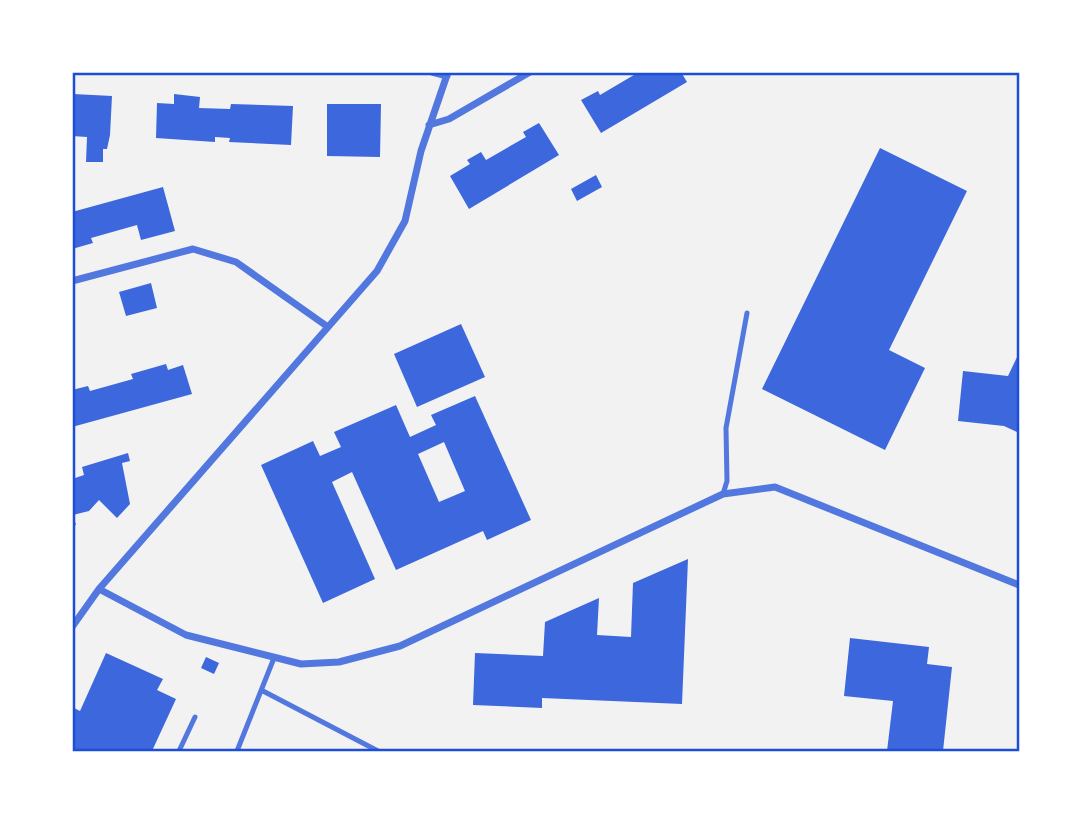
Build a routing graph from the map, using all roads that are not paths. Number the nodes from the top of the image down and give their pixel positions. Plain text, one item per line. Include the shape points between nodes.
1 (432, 72) edge
2 (530, 72) edge
3 (447, 74) edge
4 (429, 125) junction
5 (72, 281) edge
6 (747, 313) dead end
7 (328, 327) junction
8 (723, 494) junction
9 (1019, 585) edge
10 (99, 589) junction
11 (72, 627) edge
12 (274, 658) junction
13 (263, 691) junction
14 (195, 717) dead end
15 (179, 751) edge
16 (237, 751) edge
17 (378, 751) edge

1 - 3 street
2 - 4 street via 449,119
3 - 4 street
4 - 7 street via 405,221 377,271
5 - 7 street via 193,249 236,262
6 - 8 lane via 726,428
7 - 10 street
8 - 9 street via 775,487
8 - 12 street via 400,646 338,663 300,664
10 - 11 street
10 - 12 street via 186,635
12 - 13 lane
13 - 16 lane
13 - 17 lane
14 - 15 lane

